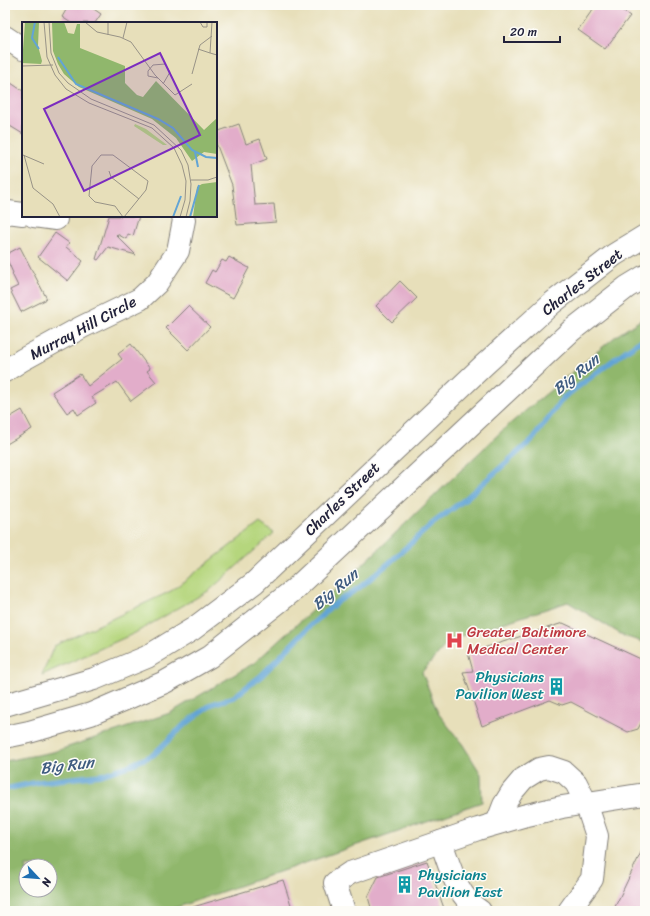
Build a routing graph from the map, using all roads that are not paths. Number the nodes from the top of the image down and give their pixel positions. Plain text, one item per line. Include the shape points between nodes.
1 (5, 37) edge
2 (22, 48) edge
3 (5, 214) edge
4 (22, 214) edge
5 (41, 217) edge
6 (183, 217) edge
7 (56, 219) dead end
8 (645, 236) edge
9 (645, 276) edge
10 (5, 371) edge
11 (5, 705) edge
12 (5, 737) edge
13 (645, 794) edge
14 (586, 803) junction
15 (497, 823) junction
16 (442, 842) junction
17 (344, 911) edge
18 (480, 911) edge
19 (569, 911) edge

1 - 2 main road
3 - 4 main road
5 - 7 main road
6 - 10 main road, Murray Hill Circle via 178,251 157,283 140,299 82,327
8 - 11 main road, Charles Street via 614,255 551,304 254,583 193,629 147,657 94,680
9 - 12 main road, Charles Street via 572,330 295,589 210,657 165,682 91,714
13 - 14 main road
14 - 15 main road
14 - 15 main road via 576,783 564,772 548,767 539,769 523,779 508,799
14 - 19 main road via 597,836 592,879
15 - 16 main road
16 - 17 main road via 350,873 335,883
16 - 18 main road via 463,895

